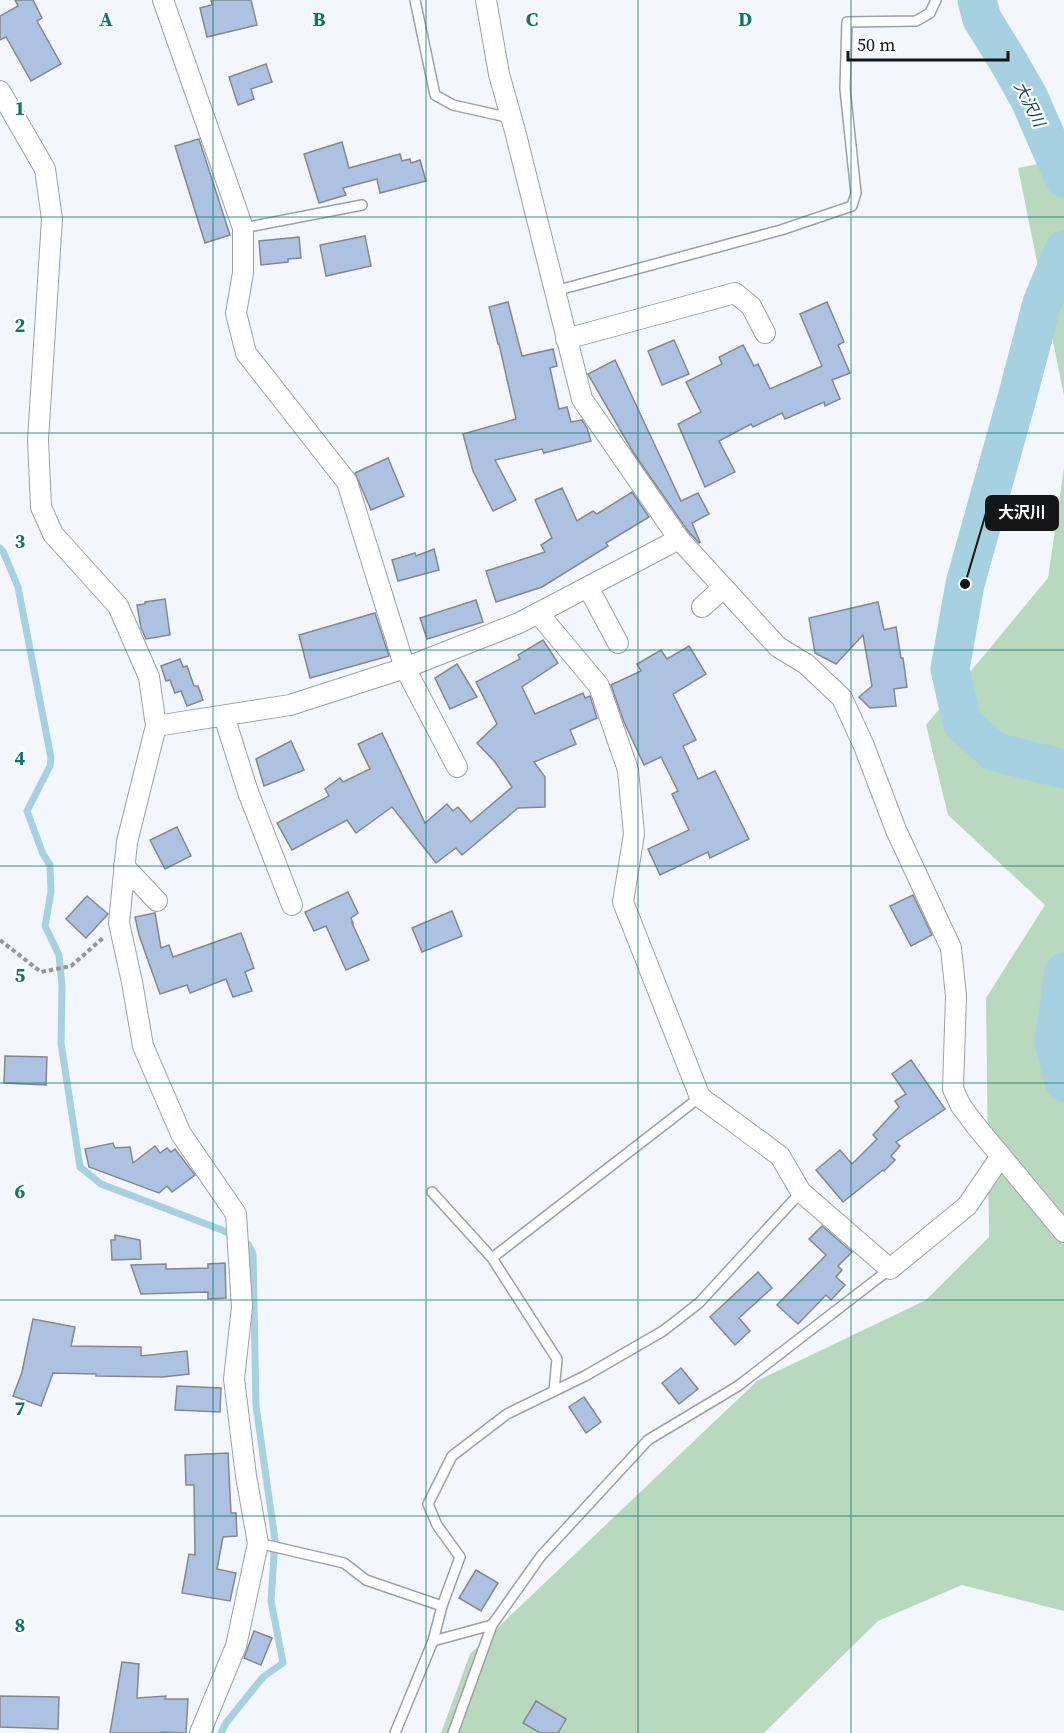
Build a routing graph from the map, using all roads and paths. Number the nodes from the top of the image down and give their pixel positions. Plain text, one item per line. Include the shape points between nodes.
1 (163, 0) edge
2 (415, 0) edge
3 (486, 0) edge
4 (936, 0) edge
5 (0, 91) edge
6 (511, 118) junction
7 (363, 204) dead end
8 (243, 228) junction
9 (554, 291) junction
10 (765, 333) dead end
11 (566, 339) junction
12 (679, 539) junction
13 (588, 587) junction
14 (723, 588) junction
15 (702, 607) dead end
16 (538, 613) junction
17 (618, 643) dead end
18 (405, 668) junction
19 (224, 716) junction
20 (156, 726) junction
21 (457, 767) dead end
22 (124, 866) junction
23 (158, 901) dead end
24 (292, 906) dead end
25 (119, 923) junction
26 (0, 940) edge
27 (700, 1097) junction
28 (1001, 1156) junction
29 (432, 1192) dead end
30 (801, 1192) junction
31 (1064, 1232) edge
32 (492, 1258) junction
33 (890, 1269) junction
34 (554, 1391) junction
35 (258, 1543) junction
36 (442, 1606) junction
37 (492, 1625) junction
38 (433, 1641) junction
39 (200, 1733) edge
40 (395, 1733) edge
41 (453, 1733) edge

1 - 8 street
2 - 6 lane via 435,95 453,105
3 - 6 street
4 - 9 lane via 930,13 916,21 847,22 845,89 856,194 852,206 781,230
5 - 20 street via 45,170 52,219 38,440 41,507 52,534 118,606 149,677
6 - 9 street
7 - 8 lane
8 - 18 street via 243,273 236,314 246,353 348,482
9 - 11 street
10 - 11 street via 751,306 735,293
11 - 12 street via 582,399
12 - 13 street
12 - 14 street
13 - 16 street
13 - 17 street
14 - 15 street
14 - 28 street via 778,646 806,664 842,698 896,830 951,948 956,996 953,1089 961,1106
16 - 18 street
16 - 27 street via 599,686 628,770 634,834 623,902
18 - 19 street via 290,705
18 - 21 street
19 - 20 street
19 - 24 street via 248,792
20 - 22 street
22 - 23 street
22 - 25 street
25 - 26 path via 71,966 41,972
25 - 35 street via 143,1046 182,1134 236,1214 242,1307 234,1379
27 - 30 street via 780,1156
27 - 32 lane
28 - 31 street
28 - 33 street via 967,1206
29 - 32 lane
30 - 33 street
30 - 34 lane via 699,1303 663,1331
32 - 34 lane via 557,1359
33 - 37 lane via 738,1386 648,1440 541,1556
34 - 36 lane via 507,1414 452,1456 428,1504 437,1525 460,1557
35 - 36 lane via 344,1563 366,1580
35 - 39 street via 236,1646
36 - 38 lane
37 - 38 lane
37 - 41 lane
38 - 40 lane

